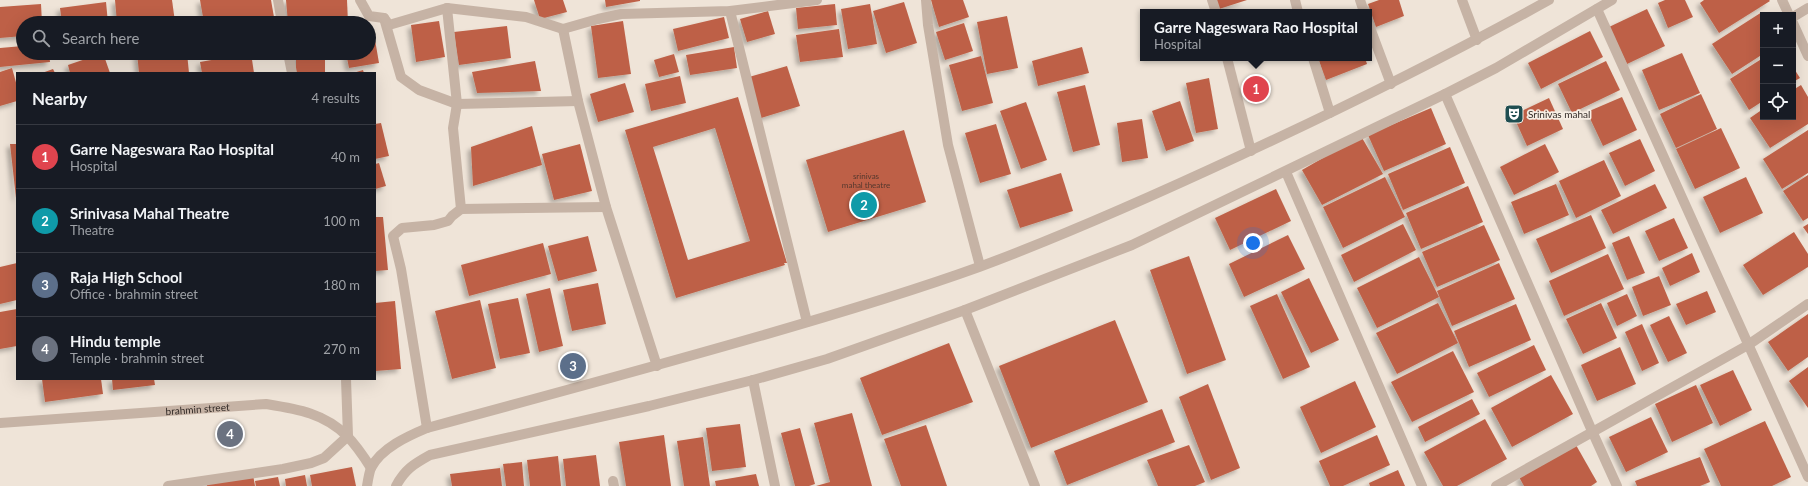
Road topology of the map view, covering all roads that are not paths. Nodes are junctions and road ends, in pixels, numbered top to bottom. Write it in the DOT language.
graph roads {
  1 [pos="278,0"];
  2 [pos="360,0"];
  3 [pos="817,0"];
  4 [pos="926,0"];
  5 [pos="1462,0"];
  6 [pos="1549,0"];
  7 [pos="1612,0"];
  8 [pos="1782,0"];
  9 [pos="447,8"];
  10 [pos="1808,8"];
  11 [pos="1597,9"];
  12 [pos="730,10"];
  13 [pos="1788,12"];
  14 [pos="1796,15"];
  15 [pos="281,16"];
  16 [pos="369,16"];
  17 [pos="376,17"];
  18 [pos="384,18"];
  19 [pos="563,29"];
  20 [pos="1796,30"];
  21 [pos="1372,32"];
  22 [pos="1477,40"];
  23 [pos="1808,56"];
  24 [pos="289,60"];
  25 [pos="1228,61"];
  26 [pos="1314,61"];
  27 [pos="292,72"];
  28 [pos="1391,84"];
  29 [pos="1445,94"];
  30 [pos="578,101"];
  31 [pos="457,104"];
  32 [pos="1330,113"];
  33 [pos="1251,150"];
  34 [pos="1286,172"];
  35 [pos="606,207"];
  36 [pos="462,209"];
  37 [pos="980,266"];
  38 [pos="1808,304"];
  39 [pos="965,310"];
  40 [pos="807,322"];
  41 [pos="1748,345"];
  42 [pos="657,366"];
  43 [pos="346,380"];
  44 [pos="753,380"];
  45 [pos="0,423"];
  46 [pos="427,428"];
  47 [pos="1592,431"];
  48 [pos="348,436"];
  49 [pos="371,468"];
  50 [pos="1808,477"];
  51 [pos="198,483"];
  52 [pos="168,486"];
  53 [pos="367,486"];
  54 [pos="396,486"];
  55 [pos="775,486"];
  56 [pos="1035,486"];
  57 [pos="1422,486"];
  58 [pos="1496,486"];
  59 [pos="1617,486"];
  1 -- 15 [label="street"];
  2 -- 16 [label="street"];
  3 -- 12 [label="street"];
  4 -- 37 [label="street"];
  5 -- 22 [label="street"];
  6 -- 22 [label="street"];
  7 -- 11 [label="street"];
  8 -- 13 [label="street"];
  9 -- 18 [label="street"];
  9 -- 19 [label="street"];
  9 -- 31 [label="street"];
  10 -- 14 [label="street"];
  11 -- 29 [label="street"];
  11 -- 41 [label="street"];
  12 -- 19 [label="street"];
  12 -- 40 [label="street"];
  17 -- 18 [label="street"];
  18 -- 31 [label="street"];
  19 -- 30 [label="street"];
  20 -- 23 [label="street"];
  21 -- 28 [label="street"];
  22 -- 28 [label="street"];
  24 -- 27 [label="street"];
  25 -- 33 [label="street"];
  26 -- 32 [label="street"];
  28 -- 32 [label="street"];
  29 -- 34 [label="street"];
  29 -- 47 [label="street"];
  30 -- 31 [label="street"];
  30 -- 35 [label="street"];
  31 -- 36 [label="street"];
  32 -- 33 [label="street"];
  33 -- 37 [label="street"];
  34 -- 39 [label="street"];
  34 -- 57 [label="street"];
  35 -- 36 [label="street"];
  35 -- 42 [label="street"];
  36 -- 46 [label="street"];
  37 -- 40 [label="street"];
  38 -- 41 [label="street"];
  39 -- 44 [label="street"];
  39 -- 56 [label="street"];
  40 -- 42 [label="street"];
  41 -- 47 [label="street"];
  41 -- 50 [label="street"];
  42 -- 46 [label="street"];
  43 -- 48 [label="street"];
  44 -- 54 [label="street"];
  44 -- 55 [label="street"];
  45 -- 48 [label="street, brahmin street"];
  46 -- 49 [label="street"];
  47 -- 58 [label="street"];
  47 -- 59 [label="street"];
  48 -- 49 [label="street, brahmin street"];
  48 -- 51 [label="street"];
  49 -- 53 [label="street"];
  51 -- 52 [label="street"];
}
